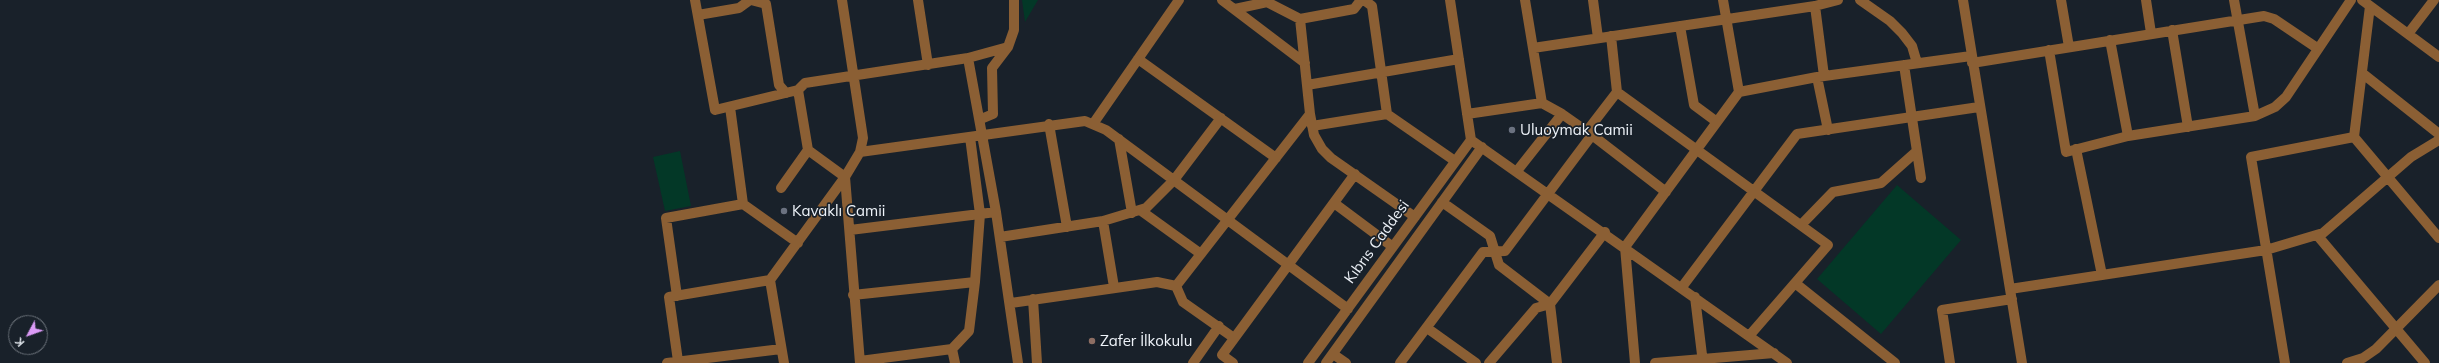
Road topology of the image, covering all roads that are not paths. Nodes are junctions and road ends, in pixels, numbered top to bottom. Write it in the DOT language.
graph roads {
  1 [pos="695,0"];
  2 [pos="750,0"];
  3 [pos="842,0"];
  4 [pos="918,0"];
  5 [pos="1014,0"];
  6 [pos="1179,0"];
  7 [pos="1222,0"];
  8 [pos="1362,0"];
  9 [pos="1450,0"];
  10 [pos="1525,0"];
  11 [pos="1593,0"];
  12 [pos="1723,0"];
  13 [pos="1838,0"];
  14 [pos="1860,0"];
  15 [pos="1963,0"];
  16 [pos="2061,0"];
  17 [pos="2146,0"];
  18 [pos="2234,0"];
  19 [pos="2352,0"];
  20 [pos="2434,0"];
  21 [pos="2366,3"];
  22 [pos="1795,4"];
  23 [pos="1815,6"];
  24 [pos="1235,9"];
  25 [pos="698,15"];
  26 [pos="1300,19"];
  27 [pos="1726,19"];
  28 [pos="2237,20"];
  29 [pos="1680,26"];
  30 [pos="2172,30"];
  31 [pos="2151,33"];
  32 [pos="2408,34"];
  33 [pos="1611,36"];
  34 [pos="1598,38"];
  35 [pos="2110,40"];
  36 [pos="1008,47"];
  37 [pos="2069,47"];
  38 [pos="1533,48"];
  39 [pos="2317,48"];
  40 [pos="2049,50"];
  41 [pos="2439,56"];
  42 [pos="968,58"];
  43 [pos="1138,59"];
  44 [pos="1459,59"];
  45 [pos="1972,60"];
  46 [pos="1305,63"];
  47 [pos="1917,63"];
  48 [pos="928,64"];
  49 [pos="1904,65"];
  50 [pos="1381,72"];
  51 [pos="2362,73"];
  52 [pos="853,76"];
  53 [pos="1820,76"];
  54 [pos="1307,85"];
  55 [pos="798,90"];
  56 [pos="1617,92"];
  57 [pos="1739,92"];
  58 [pos="786,93"];
  59 [pos="1542,103"];
  60 [pos="730,107"];
  61 [pos="1979,107"];
  62 [pos="1310,114"];
  63 [pos="1387,114"];
  64 [pos="1467,114"];
  65 [pos="1562,114"];
  66 [pos="2255,116"];
  67 [pos="1912,117"];
  68 [pos="1221,118"];
  69 [pos="981,119"];
  70 [pos="1717,122"];
  71 [pos="1049,124"];
  72 [pos="1093,124"];
  73 [pos="1312,126"];
  74 [pos="2188,127"];
  75 [pos="1828,130"];
  76 [pos="1590,133"];
  77 [pos="2439,134"];
  78 [pos="984,135"];
  79 [pos="2128,136"];
  80 [pos="970,137"];
  81 [pos="2354,137"];
  82 [pos="1119,139"];
  83 [pos="1471,140"];
  84 [pos="2439,140"];
  85 [pos="1482,147"];
  86 [pos="1697,149"];
  87 [pos="2076,149"];
  88 [pos="808,150"];
  89 [pos="1917,151"];
  90 [pos="860,152"];
  91 [pos="1276,158"];
  92 [pos="1455,161"];
  93 [pos="1517,171"];
  94 [pos="1356,174"];
  95 [pos="846,177"];
  96 [pos="1921,178"];
  97 [pos="2388,178"];
  98 [pos="1174,180"];
  99 [pos="781,188"];
  100 [pos="1754,191"];
  101 [pos="1666,192"];
  102 [pos="1549,194"];
  103 [pos="1442,202"];
  104 [pos="743,204"];
  105 [pos="1334,204"];
  106 [pos="996,212"];
  107 [pos="1136,212"];
  108 [pos="980,214"];
  109 [pos="1415,217"];
  110 [pos="1228,220"];
  111 [pos="1103,221"];
  112 [pos="1801,225"];
  113 [pos="1067,226"];
  114 [pos="850,230"];
  115 [pos="1605,232"];
  116 [pos="2317,235"];
  117 [pos="1000,238"];
  118 [pos="2439,238"];
  119 [pos="798,242"];
  120 [pos="1393,246"];
  121 [pos="1625,247"];
  122 [pos="2266,250"];
  123 [pos="1493,252"];
  124 [pos="1201,254"];
  125 [pos="1289,264"];
  126 [pos="2102,275"];
  127 [pos="770,280"];
  128 [pos="975,282"];
  129 [pos="1795,283"];
  130 [pos="2439,284"];
  131 [pos="1176,286"];
  132 [pos="1114,287"];
  133 [pos="1682,287"];
  134 [pos="2011,294"];
  135 [pos="853,295"];
  136 [pos="678,296"];
  137 [pos="1695,297"];
  138 [pos="1033,299"];
  139 [pos="1011,303"];
  140 [pos="1550,304"];
  141 [pos="1348,308"];
  142 [pos="1219,326"];
  143 [pos="1427,328"];
  144 [pos="2395,328"];
  145 [pos="1749,336"];
  146 [pos="1234,338"];
  147 [pos="781,349"];
  148 [pos="952,349"];
  149 [pos="1774,353"];
  150 [pos="1333,354"];
  151 [pos="707,360"];
  152 [pos="678,361"];
  153 [pos="1703,361"];
  154 [pos="860,362"];
  155 [pos="667,363"];
  156 [pos="784,363"];
  157 [pos="955,363"];
  158 [pos="1018,363"];
  159 [pos="1037,363"];
  160 [pos="1192,363"];
  161 [pos="1233,363"];
  162 [pos="1308,363"];
  163 [pos="1326,363"];
  164 [pos="1346,363"];
  165 [pos="1400,363"];
  166 [pos="1476,363"];
  167 [pos="1489,363"];
  168 [pos="1557,363"];
  169 [pos="1635,363"];
  170 [pos="1655,363"];
  171 [pos="1787,363"];
  172 [pos="1895,363"];
  173 [pos="1950,363"];
  174 [pos="2022,363"];
  175 [pos="2285,363"];
  176 [pos="2347,363"];
  177 [pos="2426,363"];
  1 -- 25 [label="street"];
  2 -- 25 [label="street"];
  2 -- 58 [label="street"];
  3 -- 52 [label="street"];
  4 -- 48 [label="street"];
  5 -- 36 [label="street"];
  6 -- 43 [label="street"];
  7 -- 24 [label="street"];
  8 -- 26 [label="street"];
  8 -- 50 [label="street"];
  9 -- 44 [label="street"];
  10 -- 38 [label="street"];
  11 -- 34 [label="street"];
  12 -- 27 [label="street"];
  13 -- 23 [label="street"];
  14 -- 47 [label="street"];
  15 -- 45 [label="street"];
  16 -- 37 [label="street"];
  17 -- 31 [label="street"];
  18 -- 28 [label="street"];
  19 -- 39 [label="street"];
  20 -- 32 [label="street"];
  21 -- 32 [label="street"];
  21 -- 51 [label="street"];
  22 -- 23 [label="street"];
  22 -- 27 [label="street"];
  23 -- 53 [label="street"];
  24 -- 26 [label="street"];
  24 -- 46 [label="street"];
  25 -- 60 [label="street"];
  26 -- 46 [label="street"];
  27 -- 29 [label="street"];
  27 -- 57 [label="street"];
  28 -- 30 [label="street"];
  28 -- 39 [label="street"];
  28 -- 66 [label="street"];
  29 -- 33 [label="street"];
  29 -- 70 [label="street"];
  30 -- 31 [label="street"];
  30 -- 74 [label="street"];
  31 -- 35 [label="street"];
  32 -- 41 [label="street"];
  33 -- 34 [label="street"];
  33 -- 56 [label="street"];
  34 -- 38 [label="street"];
  35 -- 37 [label="street"];
  35 -- 79 [label="street"];
  36 -- 42 [label="street"];
  36 -- 69 [label="street"];
  37 -- 40 [label="street"];
  38 -- 59 [label="street"];
  39 -- 66 [label="street"];
  40 -- 45 [label="street"];
  40 -- 87 [label="street"];
  42 -- 48 [label="street"];
  42 -- 69 [label="street"];
  43 -- 68 [label="street"];
  43 -- 72 [label="street"];
  44 -- 50 [label="street"];
  44 -- 64 [label="street"];
  45 -- 47 [label="street"];
  45 -- 61 [label="street"];
  46 -- 54 [label="street"];
  47 -- 49 [label="street"];
  48 -- 52 [label="street"];
  49 -- 53 [label="street"];
  49 -- 67 [label="street"];
  50 -- 54 [label="street"];
  50 -- 63 [label="street"];
  51 -- 77 [label="street"];
  51 -- 81 [label="street"];
  52 -- 55 [label="street"];
  52 -- 90 [label="street"];
  53 -- 57 [label="street"];
  53 -- 75 [label="street"];
  54 -- 62 [label="street"];
  55 -- 58 [label="street"];
  55 -- 88 [label="street"];
  56 -- 76 [label="street"];
  56 -- 86 [label="street"];
  57 -- 70 [label="street"];
  58 -- 60 [label="street"];
  59 -- 64 [label="street"];
  59 -- 65 [label="street"];
  60 -- 104 [label="street"];
  61 -- 67 [label="street"];
  61 -- 134 [label="street"];
  62 -- 73 [label="street"];
  62 -- 91 [label="street"];
  63 -- 73 [label="street"];
  63 -- 92 [label="street"];
  64 -- 83 [label="street"];
  65 -- 76 [label="street"];
  65 -- 93 [label="street"];
  66 -- 74 [label="street"];
  67 -- 75 [label="street"];
  67 -- 89 [label="street"];
  68 -- 91 [label="street"];
  68 -- 98 [label="street"];
  69 -- 78 [label="street"];
  70 -- 86 [label="street"];
  71 -- 72 [label="street"];
  71 -- 78 [label="street"];
  71 -- 113 [label="street"];
  72 -- 82 [label="street"];
  73 -- 94 [label="street"];
  74 -- 79 [label="street"];
  75 -- 100 [label="street"];
  76 -- 101 [label="street"];
  76 -- 102 [label="street"];
  78 -- 80 [label="street"];
  78 -- 106 [label="street"];
  79 -- 87 [label="street"];
  80 -- 90 [label="street"];
  80 -- 108 [label="street"];
  81 -- 97 [label="street"];
  81 -- 122 [label="street"];
  82 -- 98 [label="street"];
  82 -- 107 [label="street"];
  83 -- 85 [label="street"];
  83 -- 92 [label="street, Kıbrıs Caddesi"];
  84 -- 97 [label="street"];
  85 -- 93 [label="street"];
  85 -- 103 [label="street"];
  86 -- 100 [label="street"];
  86 -- 101 [label="street"];
  87 -- 126 [label="street"];
  88 -- 95 [label="street"];
  88 -- 99 [label="street"];
  89 -- 96 [label="street"];
  89 -- 112 [label="street"];
  90 -- 95 [label="street"];
  91 -- 110 [label="street"];
  92 -- 109 [label="street, Kıbrıs Caddesi"];
  93 -- 102 [label="street"];
  94 -- 105 [label="street"];
  94 -- 109 [label="street"];
  95 -- 114 [label="street"];
  95 -- 119 [label="street"];
  97 -- 116 [label="street"];
  97 -- 118 [label="street"];
  98 -- 107 [label="street"];
  98 -- 110 [label="street"];
  100 -- 112 [label="street"];
  100 -- 133 [label="street"];
  101 -- 121 [label="street"];
  102 -- 115 [label="street"];
  102 -- 123 [label="street"];
  103 -- 123 [label="street"];
  103 -- 150 [label="street"];
  104 -- 119 [label="street"];
  104 -- 136 [label="street"];
  105 -- 120 [label="street"];
  105 -- 125 [label="street"];
  106 -- 108 [label="street"];
  106 -- 117 [label="street"];
  107 -- 111 [label="street"];
  107 -- 124 [label="street"];
  108 -- 114 [label="street"];
  108 -- 128 [label="street"];
  109 -- 120 [label="street, Kıbrıs Caddesi"];
  110 -- 124 [label="street"];
  110 -- 125 [label="street"];
  111 -- 113 [label="street"];
  111 -- 132 [label="street"];
  112 -- 129 [label="street"];
  113 -- 117 [label="street"];
  114 -- 135 [label="street"];
  115 -- 121 [label="street"];
  115 -- 140 [label="street"];
  116 -- 122 [label="street"];
  116 -- 144 [label="street"];
  117 -- 139 [label="street"];
  119 -- 127 [label="street"];
  120 -- 141 [label="street, Kıbrıs Caddesi"];
  121 -- 133 [label="street"];
  121 -- 169 [label="street"];
  122 -- 126 [label="street"];
  122 -- 175 [label="street"];
  123 -- 140 [label="street"];
  123 -- 143 [label="street"];
  124 -- 131 [label="street"];
  125 -- 141 [label="street"];
  125 -- 146 [label="street"];
  126 -- 134 [label="street"];
  127 -- 136 [label="street"];
  127 -- 147 [label="street"];
  128 -- 135 [label="street"];
  128 -- 148 [label="street"];
  129 -- 145 [label="street"];
  129 -- 172 [label="street"];
  130 -- 144 [label="street"];
  131 -- 132 [label="street"];
  131 -- 142 [label="street"];
  132 -- 138 [label="street"];
  133 -- 137 [label="street"];
  134 -- 173 [label="street"];
  134 -- 174 [label="street"];
  135 -- 154 [label="street"];
  136 -- 152 [label="street"];
  137 -- 145 [label="street"];
  137 -- 153 [label="street"];
  138 -- 139 [label="street"];
  138 -- 159 [label="street"];
  139 -- 158 [label="street"];
  140 -- 167 [label="street"];
  140 -- 168 [label="street"];
  141 -- 162 [label="street, Kıbrıs Caddesi"];
  142 -- 146 [label="street"];
  142 -- 160 [label="street"];
  143 -- 165 [label="street"];
  143 -- 166 [label="street"];
  144 -- 176 [label="street"];
  144 -- 177 [label="street"];
  145 -- 149 [label="street"];
  146 -- 161 [label="street"];
  147 -- 151 [label="street"];
  147 -- 156 [label="street"];
  148 -- 154 [label="street"];
  148 -- 157 [label="street"];
  149 -- 153 [label="street"];
  149 -- 171 [label="street"];
  150 -- 163 [label="street"];
  150 -- 164 [label="street"];
  151 -- 152 [label="street"];
  152 -- 155 [label="street"];
  153 -- 170 [label="street"];
}
